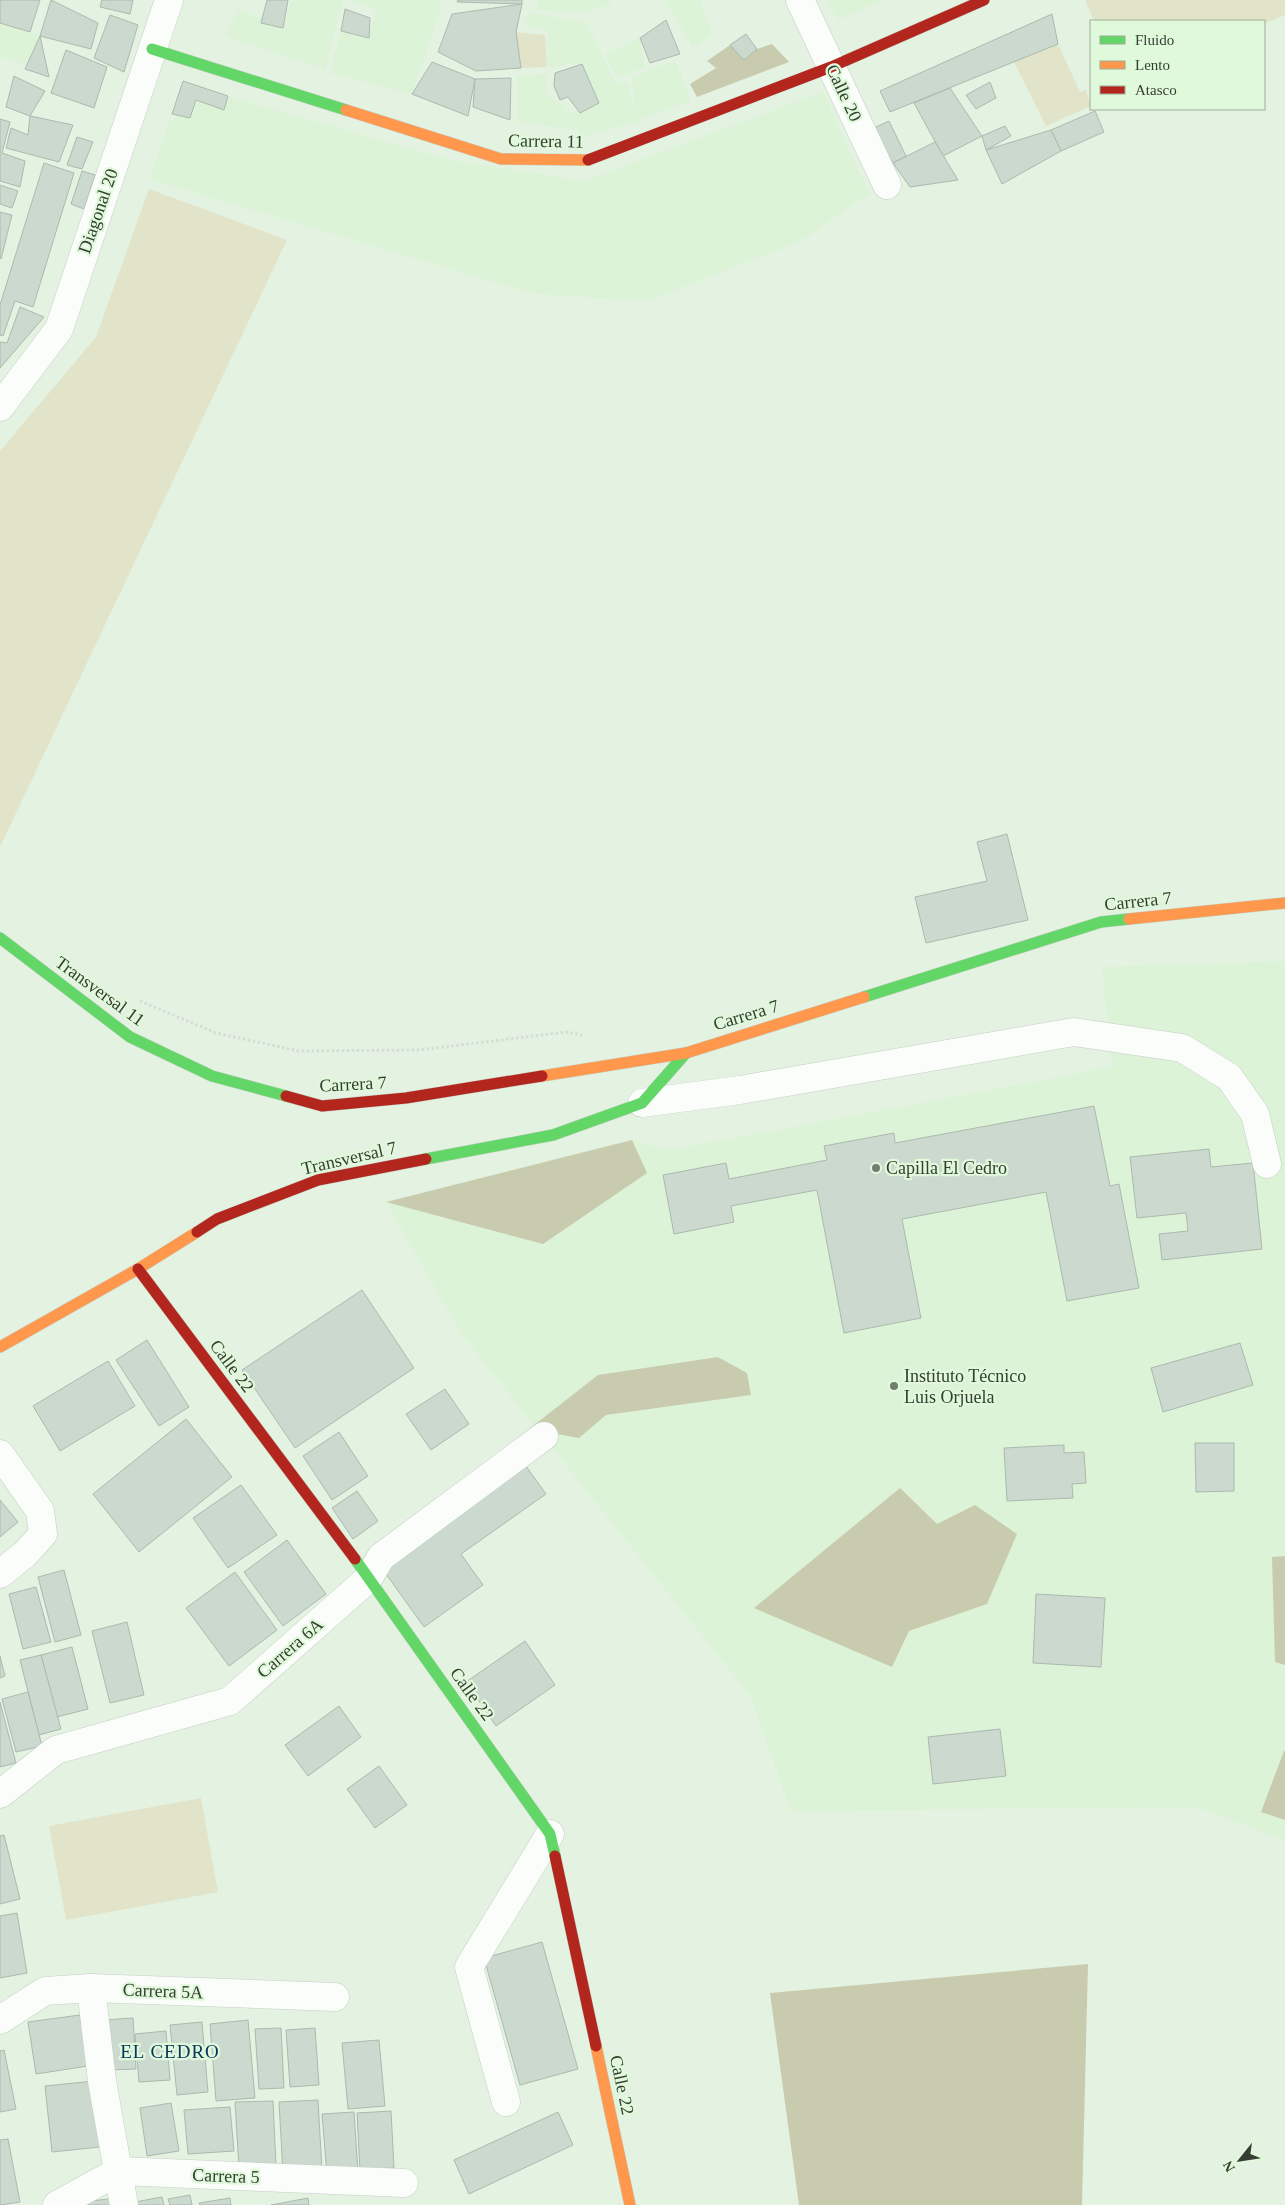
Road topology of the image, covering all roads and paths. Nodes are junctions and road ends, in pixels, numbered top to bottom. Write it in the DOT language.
graph roads {
  1 [pos="168,0"];
  2 [pos="800,0"];
  3 [pos="984,0"];
  4 [pos="152,49"];
  5 [pos="831,67"];
  6 [pos="887,185"];
  7 [pos="0,407"];
  8 [pos="1285,903"];
  9 [pos="0,938"];
  10 [pos="132,995"];
  11 [pos="585,1036"];
  12 [pos="686,1053"];
  13 [pos="212,1076"];
  14 [pos="642,1103"];
  15 [pos="1267,1164"];
  16 [pos="138,1269"];
  17 [pos="0,1347"];
  18 [pos="544,1436"];
  19 [pos="0,1454"];
  20 [pos="0,1574"];
  21 [pos="368,1579"];
  22 [pos="0,1794"];
  23 [pos="550,1834"];
  24 [pos="91,1988"];
  25 [pos="335,1997"];
  26 [pos="0,2020"];
  27 [pos="506,2102"];
  28 [pos="119,2171"];
  29 [pos="404,2183"];
  30 [pos="57,2205"];
  31 [pos="124,2205"];
  32 [pos="630,2205"];
  1 -- 4 [label="street, Diagonal 20"];
  2 -- 5 [label="street, Calle 20"];
  3 -- 5 [label="street, Carrera 11"];
  4 -- 5 [label="street, Carrera 11"];
  4 -- 7 [label="street, Diagonal 20"];
  5 -- 6 [label="street, Calle 20"];
  8 -- 12 [label="street, Carrera 7"];
  9 -- 13 [label="street, Transversal 11"];
  10 -- 11 [label="path"];
  12 -- 13 [label="street, Carrera 7"];
  12 -- 14 [label="street, Transversal 7"];
  14 -- 15 [label="street"];
  14 -- 16 [label="street, Transversal 7"];
  16 -- 17 [label="street, Transversal 7"];
  16 -- 21 [label="street, Calle 22"];
  18 -- 21 [label="street, Carrera 6A"];
  19 -- 20 [label="street"];
  21 -- 22 [label="street, Carrera 6A"];
  21 -- 23 [label="street, Calle 22"];
  23 -- 27 [label="street"];
  23 -- 32 [label="street, Calle 22"];
  24 -- 25 [label="street, Carrera 5A"];
  24 -- 26 [label="street, Carrera 5A"];
  24 -- 28 [label="street"];
  28 -- 29 [label="street, Carrera 5"];
  28 -- 30 [label="street"];
  28 -- 31 [label="street"];
}
